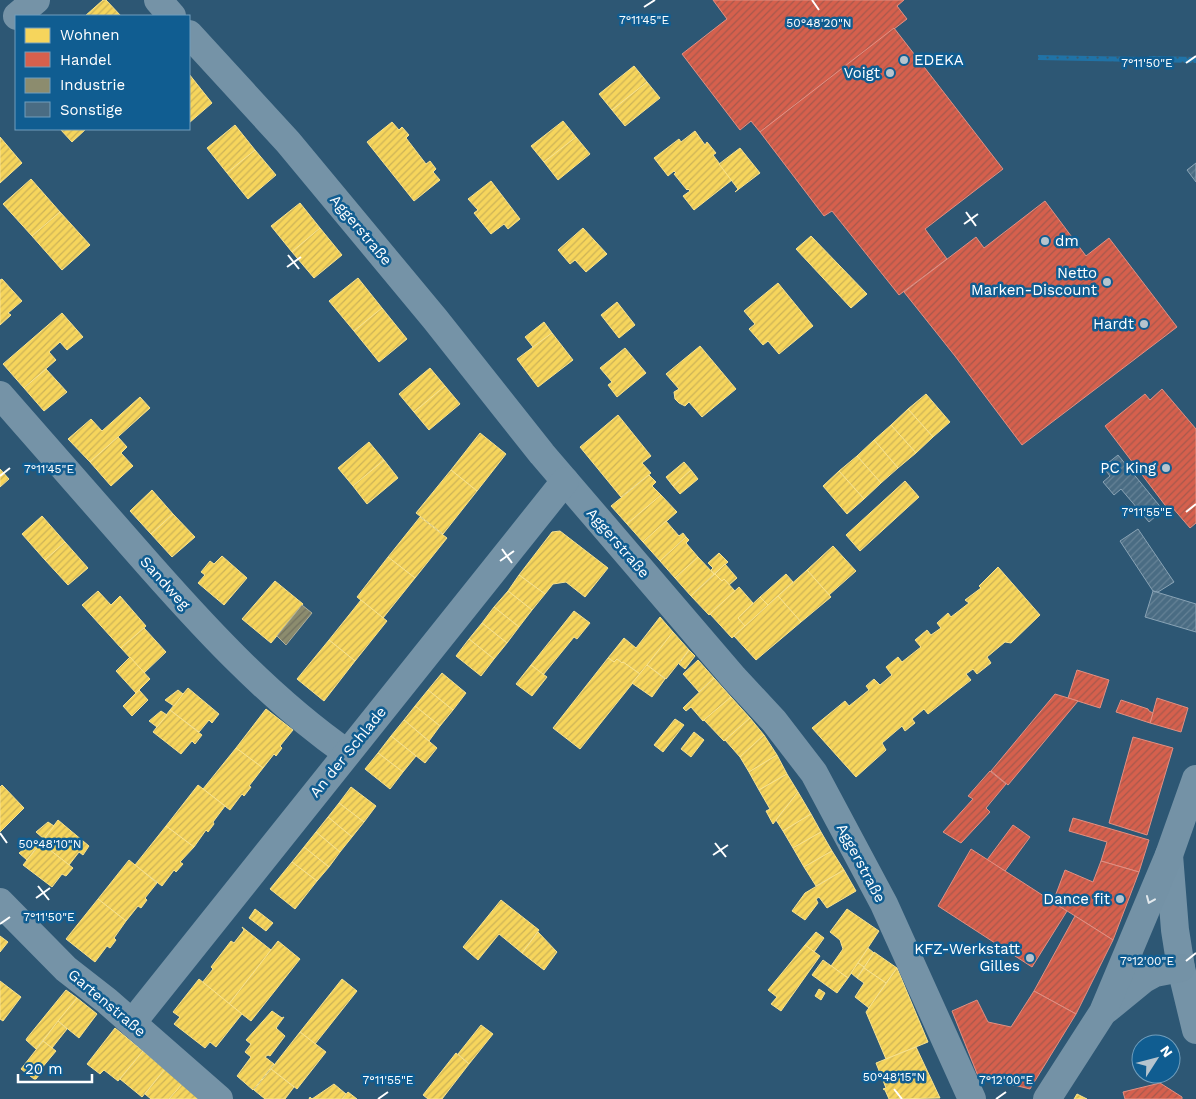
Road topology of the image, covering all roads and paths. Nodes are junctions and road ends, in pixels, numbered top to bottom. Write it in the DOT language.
graph roads {
  1 [pos="36,0"];
  2 [pos="158,0"];
  3 [pos="19,15"];
  4 [pos="171,15"];
  5 [pos="15,19"];
  6 [pos="0,31"];
  7 [pos="190,35"];
  8 [pos="0,396"];
  9 [pos="565,481"];
  10 [pos="347,753"];
  11 [pos="1196,779"];
  12 [pos="1170,855"];
  13 [pos="0,902"];
  14 [pos="1181,968"];
  15 [pos="1103,1012"];
  16 [pos="132,1023"];
  17 [pos="1196,1030"];
  18 [pos="219,1099"];
  19 [pos="972,1099"];
  20 [pos="1047,1099"];
  1 -- 3 [label="street"];
  2 -- 4 [label="street"];
  5 -- 6 [label="street"];
  7 -- 9 [label="street, Aggerstraße"];
  8 -- 10 [label="street, Sandweg"];
  9 -- 10 [label="street, An der Schlade"];
  9 -- 19 [label="street, Aggerstraße"];
  10 -- 16 [label="street, An der Schlade"];
  11 -- 12 [label="main road"];
  12 -- 14 [label="street"];
  12 -- 15 [label="main road, one-way"];
  13 -- 16 [label="street, Gartenstraße"];
  14 -- 15 [label="main road"];
  14 -- 17 [label="street"];
  15 -- 20 [label="main road"];
  16 -- 18 [label="street, Gartenstraße"];
}
